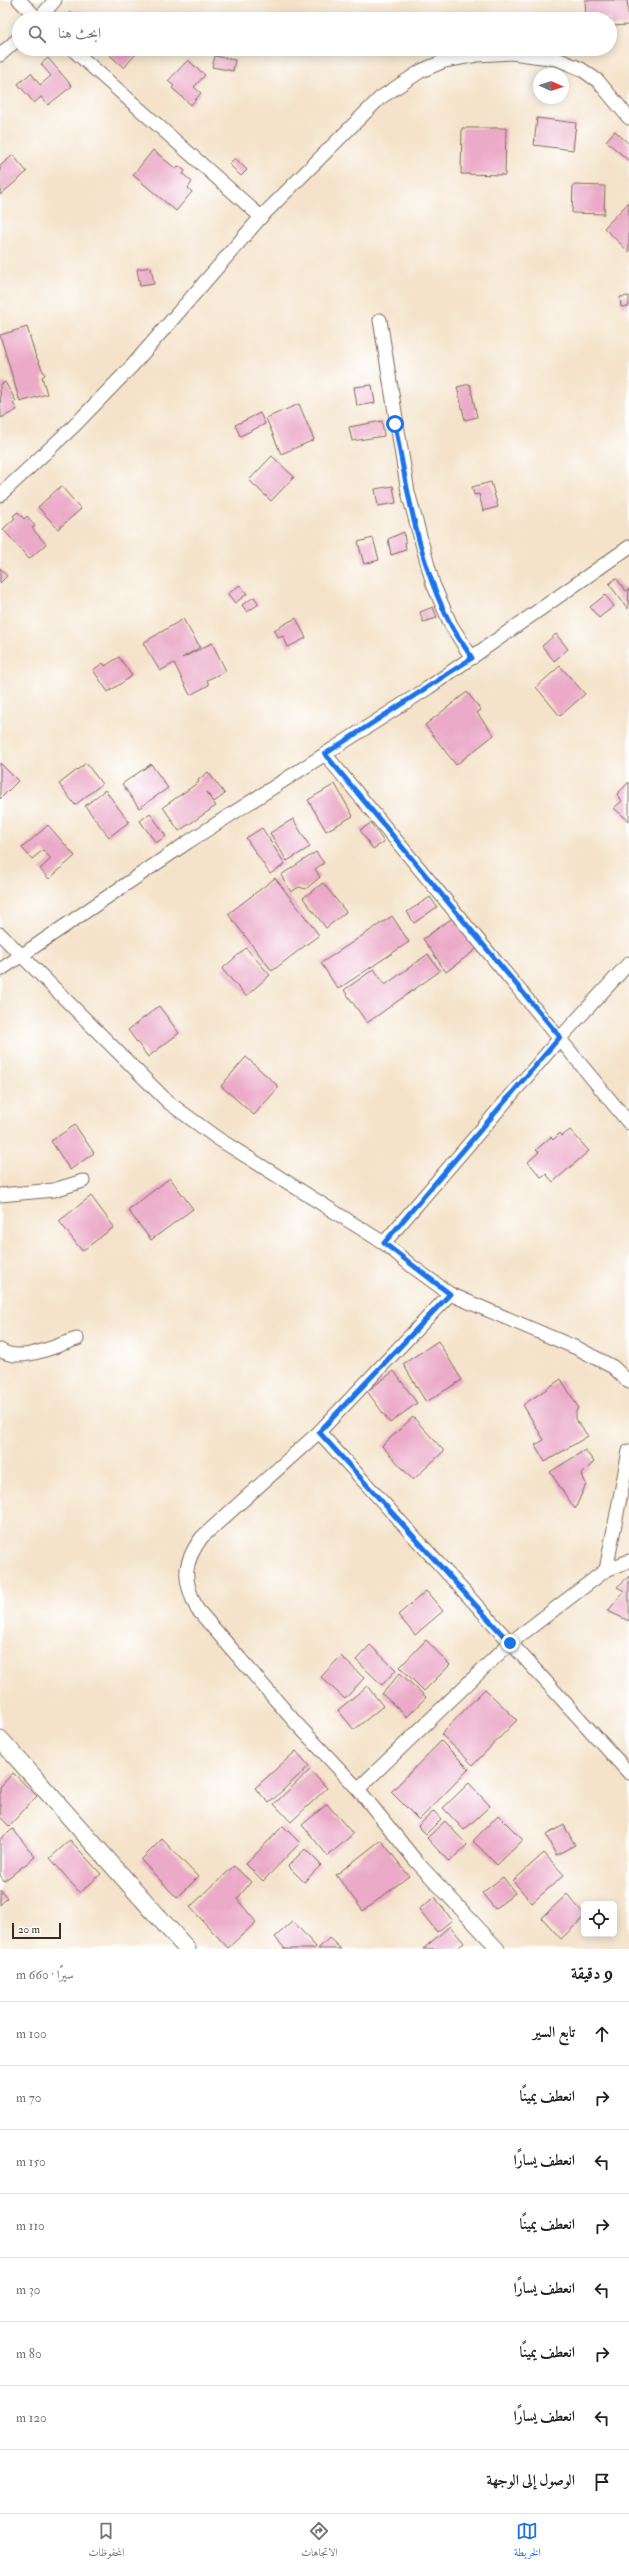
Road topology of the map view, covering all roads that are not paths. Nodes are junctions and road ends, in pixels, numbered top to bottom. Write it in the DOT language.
graph roads {
  1 [pos="19,0"];
  2 [pos="55,0"];
  3 [pos="32,12"];
  4 [pos="45,12"];
  5 [pos="12,44"];
  6 [pos="0,55"];
  7 [pos="80,56"];
  8 [pos="472,56"];
  9 [pos="539,56"];
  10 [pos="629,118"];
  11 [pos="261,217"];
  12 [pos="380,320"];
  13 [pos="0,495"];
  14 [pos="629,547"];
  15 [pos="472,658"];
  16 [pos="325,754"];
  17 [pos="0,934"];
  18 [pos="24,956"];
  19 [pos="629,963"];
  20 [pos="0,970"];
  21 [pos="560,1037"];
  22 [pos="629,1123"];
  23 [pos="83,1181"];
  24 [pos="0,1195"];
  25 [pos="384,1243"];
  26 [pos="450,1294"];
  27 [pos="77,1339"];
  28 [pos="0,1350"];
  29 [pos="629,1382"];
  30 [pos="319,1432"];
  31 [pos="629,1451"];
  32 [pos="629,1560"];
  33 [pos="606,1570"];
  34 [pos="510,1643"];
  35 [pos="0,1739"];
  36 [pos="629,1773"];
  37 [pos="358,1789"];
  38 [pos="187,1949"];
  39 [pos="498,1949"];
  1 -- 3 [label="street"];
  2 -- 4 [label="street"];
  5 -- 6 [label="street"];
  7 -- 11 [label="street"];
  8 -- 11 [label="street"];
  9 -- 10 [label="street"];
  11 -- 13 [label="street"];
  12 -- 15 [label="street"];
  14 -- 15 [label="street"];
  15 -- 16 [label="street"];
  16 -- 18 [label="street"];
  16 -- 21 [label="street"];
  17 -- 18 [label="street"];
  18 -- 20 [label="street"];
  18 -- 25 [label="street"];
  19 -- 21 [label="street"];
  21 -- 22 [label="street"];
  21 -- 25 [label="street"];
  23 -- 24 [label="street"];
  25 -- 26 [label="street"];
  26 -- 29 [label="street"];
  26 -- 30 [label="street"];
  27 -- 28 [label="street"];
  30 -- 34 [label="street"];
  30 -- 37 [label="street"];
  31 -- 33 [label="street"];
  32 -- 33 [label="street"];
  33 -- 34 [label="street"];
  34 -- 36 [label="street"];
  34 -- 37 [label="street"];
  35 -- 38 [label="street"];
  37 -- 39 [label="street"];
}
